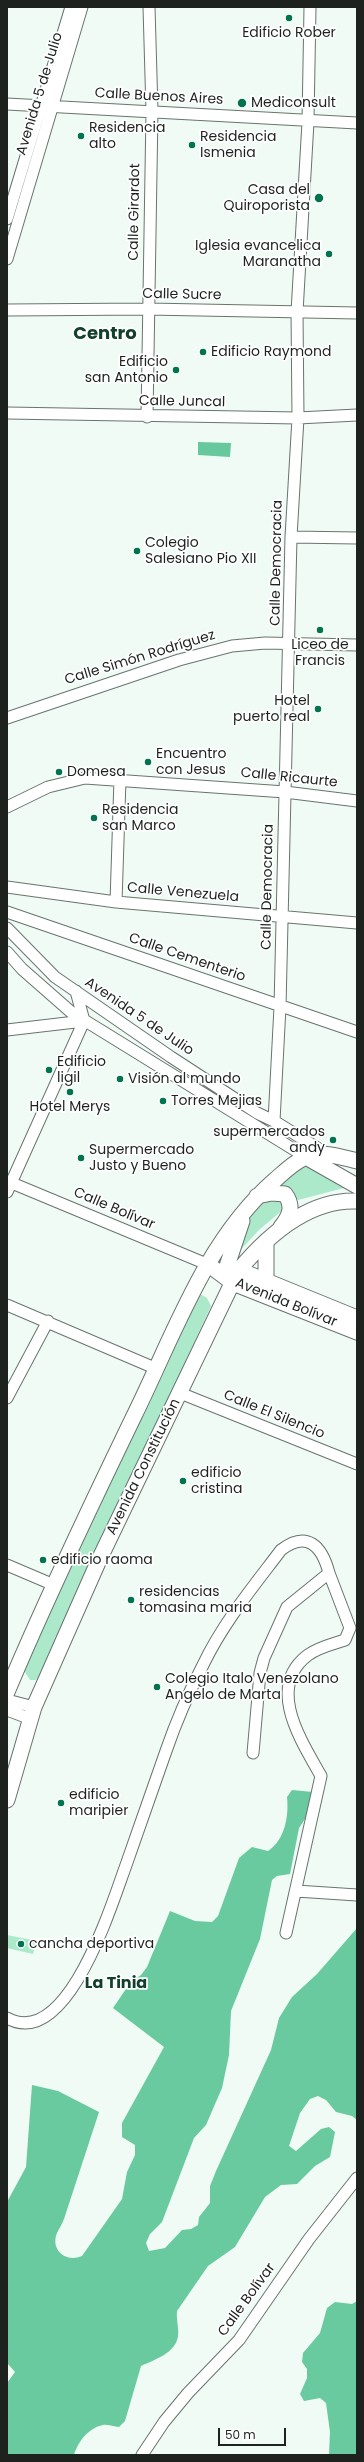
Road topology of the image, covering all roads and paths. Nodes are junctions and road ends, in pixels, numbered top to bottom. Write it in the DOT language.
graph roads {
  1 [pos="71,7"];
  2 [pos="82,7"];
  3 [pos="149,7"];
  4 [pos="310,7"];
  5 [pos="7,104"];
  6 [pos="45,106"];
  7 [pos="152,111"];
  8 [pos="308,122"];
  9 [pos="357,123"];
  10 [pos="7,219"];
  11 [pos="7,259"];
  12 [pos="148,309"];
  13 [pos="7,310"];
  14 [pos="297,312"];
  15 [pos="357,313"];
  16 [pos="7,413"];
  17 [pos="357,415"];
  18 [pos="147,417"];
  19 [pos="298,418"];
  20 [pos="291,537"];
  21 [pos="357,538"];
  22 [pos="290,643"];
  23 [pos="357,645"];
  24 [pos="7,718"];
  25 [pos="120,779"];
  26 [pos="285,792"];
  27 [pos="357,801"];
  28 [pos="7,807"];
  29 [pos="7,887"];
  30 [pos="116,902"];
  31 [pos="7,912"];
  32 [pos="282,916"];
  33 [pos="357,924"];
  34 [pos="7,928"];
  35 [pos="7,952"];
  36 [pos="76,991"];
  37 [pos="280,1007"];
  38 [pos="84,1021"];
  39 [pos="7,1030"];
  40 [pos="357,1032"];
  41 [pos="274,1121"];
  42 [pos="327,1154"];
  43 [pos="306,1157"];
  44 [pos="357,1161"];
  45 [pos="8,1185"];
  46 [pos="357,1186"];
  47 [pos="256,1196"];
  48 [pos="357,1201"];
  49 [pos="246,1209"];
  50 [pos="268,1240"];
  51 [pos="209,1265"];
  52 [pos="232,1274"];
  53 [pos="266,1281"];
  54 [pos="7,1305"];
  55 [pos="357,1318"];
  56 [pos="48,1321"];
  57 [pos="357,1332"];
  58 [pos="157,1369"];
  59 [pos="180,1392"];
  60 [pos="7,1398"];
  61 [pos="357,1464"];
  62 [pos="7,1565"];
  63 [pos="329,1573"];
  64 [pos="54,1585"];
  65 [pos="8,1686"];
  66 [pos="7,1700"];
  67 [pos="7,1710"];
  68 [pos="32,1713"];
  69 [pos="253,1753"];
  70 [pos="7,1800"];
  71 [pos="296,1891"];
  72 [pos="357,1895"];
  73 [pos="286,1933"];
  74 [pos="7,2018"];
  75 [pos="357,2178"];
  76 [pos="142,2455"];
  1 -- 6 [label="street, Avenida 5 de Julio"];
  2 -- 6 [label="street, Avenida 5 de Julio"];
  3 -- 7 [label="street, Calle Girardot"];
  4 -- 8 [label="street, Calle Democracia"];
  5 -- 6 [label="street, Calle Buenos Aires"];
  6 -- 7 [label="street, Calle Buenos Aires"];
  6 -- 10 [label="street, Avenida 5 de Julio"];
  6 -- 11 [label="street, Avenida 5 de Julio"];
  7 -- 8 [label="street, Calle Buenos Aires"];
  7 -- 12 [label="street, Calle Girardot"];
  8 -- 9 [label="street, Calle Buenos Aires"];
  8 -- 14 [label="street, Calle Democracia"];
  12 -- 13 [label="street, Calle Sucre"];
  12 -- 14 [label="street, Calle Sucre"];
  12 -- 18 [label="street, Calle Girardot"];
  14 -- 15 [label="street, Calle Sucre"];
  14 -- 19 [label="street, Calle Democracia"];
  16 -- 18 [label="street, Calle Juncal"];
  17 -- 19 [label="street, Calle Juncal"];
  18 -- 19 [label="street, Calle Juncal"];
  19 -- 20 [label="street, Calle Democracia"];
  20 -- 21 [label="street"];
  20 -- 22 [label="street, Calle Democracia"];
  22 -- 23 [label="street, Calle Simón Rodríguez"];
  22 -- 24 [label="street, Calle Simón Rodríguez"];
  22 -- 26 [label="street, Calle Democracia"];
  25 -- 26 [label="street, Calle Ricaurte"];
  25 -- 28 [label="street, Calle Ricaurte"];
  25 -- 30 [label="street"];
  26 -- 27 [label="street, Calle Ricaurte"];
  26 -- 32 [label="street, Calle Democracia"];
  29 -- 30 [label="street, Calle Venezuela"];
  30 -- 32 [label="street, Calle Venezuela"];
  31 -- 37 [label="street, Calle Cementerio"];
  32 -- 33 [label="street, Calle Venezuela"];
  32 -- 37 [label="street, Calle Democracia"];
  34 -- 36 [label="street, Avenida 5 de Julio"];
  35 -- 38 [label="street, Avenida 5 de Julio"];
  36 -- 38 [label="street"];
  36 -- 41 [label="street, Avenida 5 de Julio"];
  37 -- 40 [label="street, Calle Cementerio"];
  37 -- 41 [label="street, Calle Democracia"];
  38 -- 39 [label="street"];
  38 -- 43 [label="street, Avenida 5 de Julio"];
  38 -- 45 [label="street"];
  41 -- 42 [label="street, Avenida 5 de Julio"];
  42 -- 43 [label="main road"];
  42 -- 44 [label="main road"];
  43 -- 46 [label="main road"];
  43 -- 47 [label="main road"];
  45 -- 51 [label="street, Calle Bolívar"];
  47 -- 49 [label="main road"];
  47 -- 50 [label="main road"];
  48 -- 50 [label="main road, Avenida Constitución"];
  49 -- 51 [label="main road"];
  49 -- 52 [label="main road"];
  50 -- 52 [label="main road, Avenida Constitución"];
  50 -- 53 [label="main road"];
  51 -- 52 [label="main road, Avenida Bolívar"];
  51 -- 58 [label="main road"];
  52 -- 53 [label="main road, Avenida Bolívar"];
  52 -- 57 [label="main road, Avenida Bolívar"];
  52 -- 59 [label="main road, Avenida Constitución"];
  53 -- 55 [label="main road, Avenida Bolívar"];
  54 -- 56 [label="street"];
  56 -- 58 [label="street"];
  56 -- 60 [label="street"];
  58 -- 64 [label="main road"];
  59 -- 61 [label="street, Calle El Silencio"];
  59 -- 68 [label="main road, Avenida Constitución"];
  62 -- 64 [label="street"];
  63 -- 69 [label="street"];
  63 -- 71 [label="street"];
  63 -- 74 [label="street"];
  64 -- 65 [label="main road"];
  66 -- 68 [label="street"];
  67 -- 68 [label="street"];
  68 -- 70 [label="main road, Avenida Constitución"];
  71 -- 72 [label="street"];
  71 -- 73 [label="street"];
  75 -- 76 [label="street, Calle Bolívar"];
}
